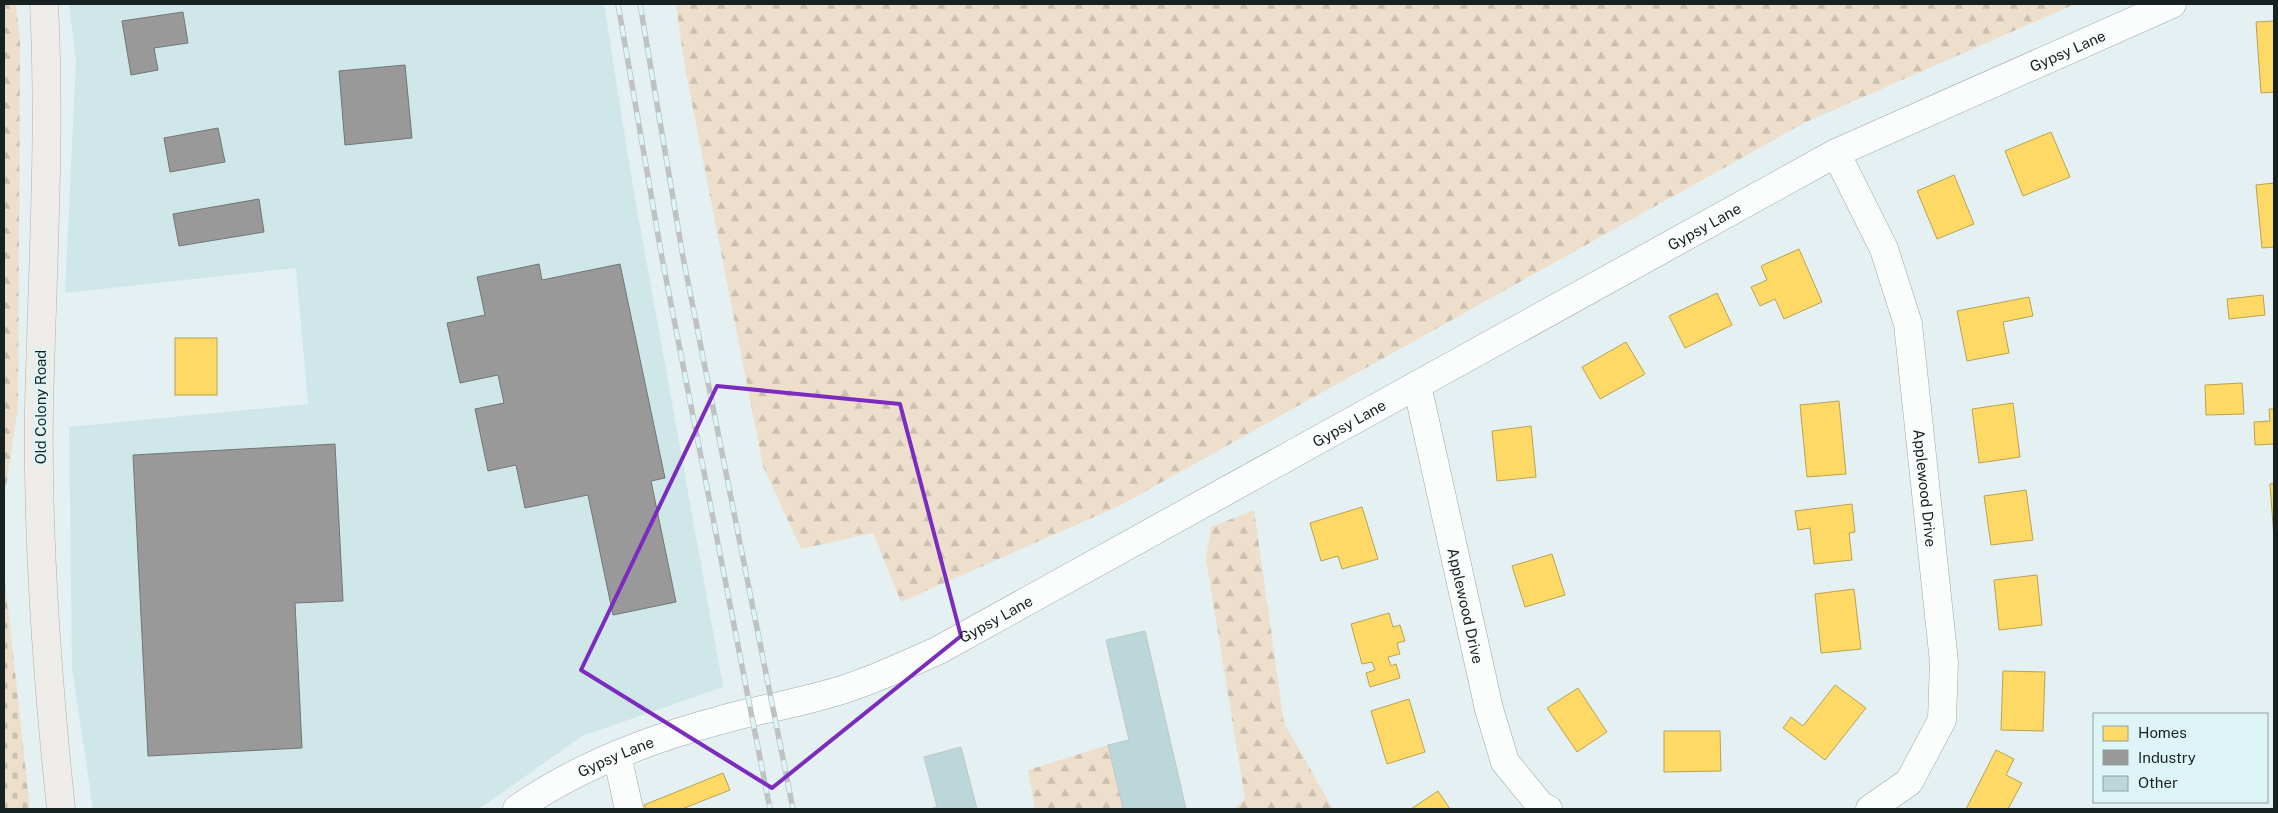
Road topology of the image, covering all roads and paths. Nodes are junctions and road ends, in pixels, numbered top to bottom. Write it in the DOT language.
graph roads {
  1 [pos="44,4"];
  2 [pos="2172,4"];
  3 [pos="1836,153"];
  4 [pos="1418,385"];
  5 [pos="617,755"];
  6 [pos="61,809"];
  7 [pos="517,809"];
  8 [pos="628,809"];
  9 [pos="1548,809"];
  10 [pos="1870,809"];
  1 -- 6 [label="main road, Old Colony Road"];
  2 -- 3 [label="street, Gypsy Lane"];
  3 -- 4 [label="street, Gypsy Lane"];
  3 -- 10 [label="street, Applewood Drive"];
  4 -- 5 [label="street, Gypsy Lane"];
  4 -- 9 [label="street, Applewood Drive"];
  5 -- 7 [label="street, Gypsy Lane"];
  5 -- 8 [label="street"];
}
